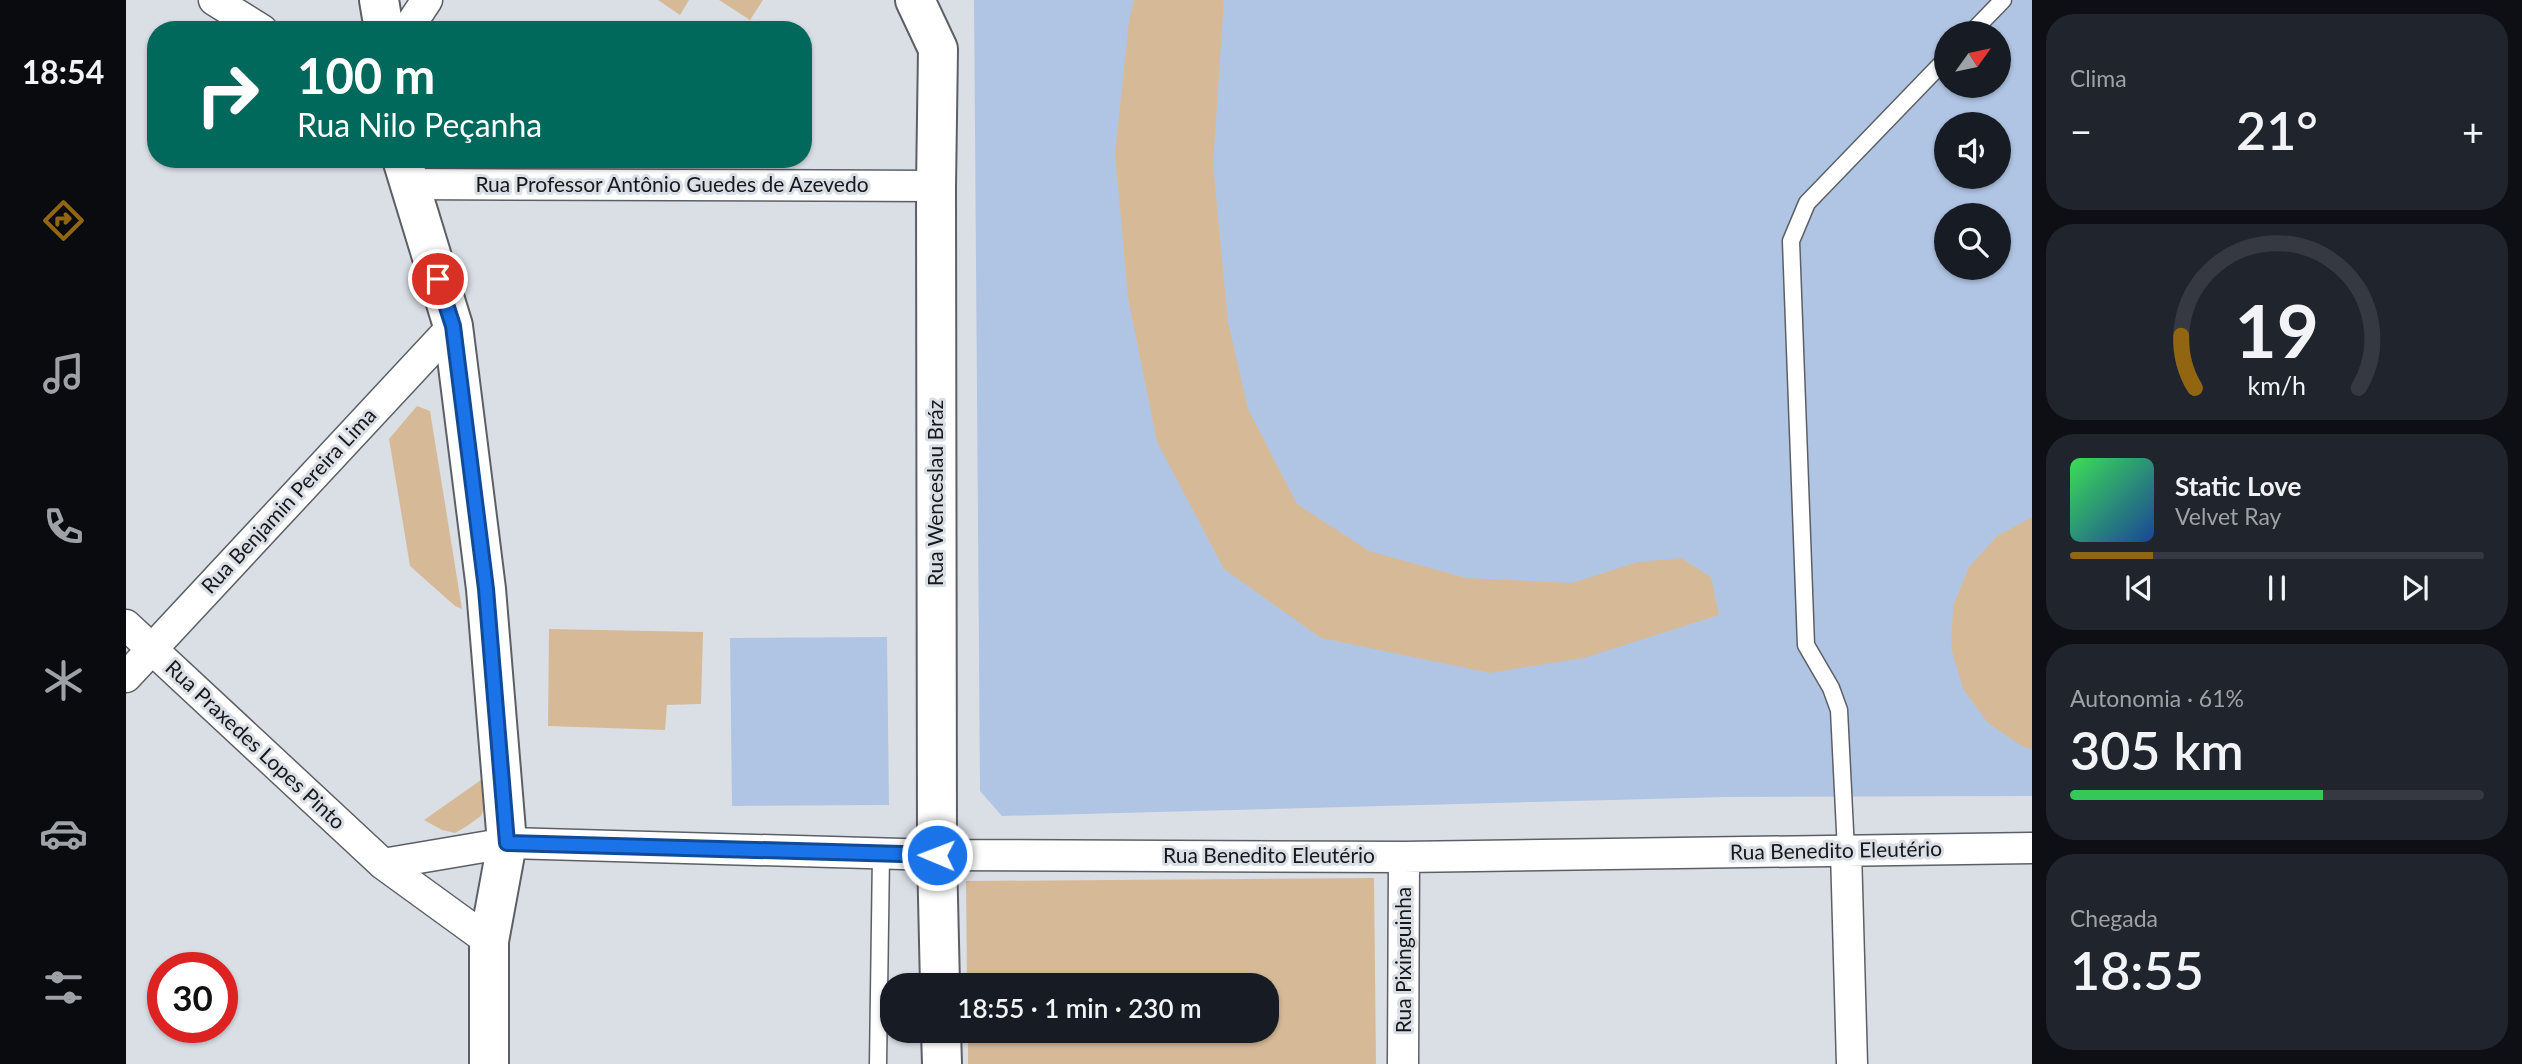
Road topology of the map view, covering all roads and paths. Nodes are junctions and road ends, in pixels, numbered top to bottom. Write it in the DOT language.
graph roads {
  1 [pos="214,0"];
  2 [pos="379,0"];
  3 [pos="428,0"];
  4 [pos="905,0"];
  5 [pos="915,0"];
  6 [pos="938,0"];
  7 [pos="2003,0"];
  8 [pos="248,21"];
  9 [pos="382,21"];
  10 [pos="413,21"];
  11 [pos="1983,21"];
  12 [pos="938,49"];
  13 [pos="1934,71"];
  14 [pos="405,172"];
  15 [pos="936,186"];
  16 [pos="453,326"];
  17 [pos="126,625"];
  18 [pos="151,648"];
  19 [pos="126,677"];
  20 [pos="507,843"];
  21 [pos="2032,848"];
  22 [pos="1846,851"];
  23 [pos="881,854"];
  24 [pos="937,855"];
  25 [pos="1404,857"];
  26 [pos="383,864"];
  27 [pos="489,941"];
  28 [pos="940,973"];
  29 [pos="941,1043"];
  30 [pos="489,1064"];
  31 [pos="878,1064"];
  32 [pos="942,1064"];
  33 [pos="1403,1064"];
  34 [pos="1852,1064"];
  1 -- 8 [label="street"];
  2 -- 9 [label="main road"];
  3 -- 10 [label="street"];
  4 -- 12 [label="main road"];
  5 -- 12 [label="main road"];
  6 -- 12 [label="street, Rua Wenceslau Bráz"];
  7 -- 11 [label="lane"];
  12 -- 15 [label="main road, Rua Wenceslau Bráz"];
  13 -- 22 [label="lane"];
  14 -- 15 [label="street, Rua Professor Antônio Guedes de Azevedo"];
  14 -- 16 [label="main road"];
  15 -- 24 [label="main road, Rua Wenceslau Bráz"];
  16 -- 18 [label="street, Rua Benjamin Pereira Lima"];
  16 -- 20 [label="main road"];
  17 -- 18 [label="street, Rua Praxedes Lopes Pinto"];
  18 -- 19 [label="street, Rua Benjamin Pereira Lima"];
  18 -- 26 [label="street, Rua Praxedes Lopes Pinto"];
  20 -- 23 [label="street, Rua Benedito Eleutério"];
  20 -- 26 [label="street"];
  20 -- 27 [label="main road"];
  21 -- 22 [label="street, Rua Benedito Eleutério"];
  22 -- 25 [label="street, Rua Benedito Eleutério"];
  22 -- 34 [label="street"];
  23 -- 24 [label="street, Rua Benedito Eleutério"];
  23 -- 31 [label="lane"];
  24 -- 25 [label="street, Rua Benedito Eleutério"];
  24 -- 28 [label="main road, Rua Wenceslau Bráz"];
  25 -- 33 [label="street, Rua Pixinguinha"];
  26 -- 27 [label="street, Rua Praxedes Lopes Pinto"];
  27 -- 30 [label="main road"];
  29 -- 32 [label="main road"];
}
